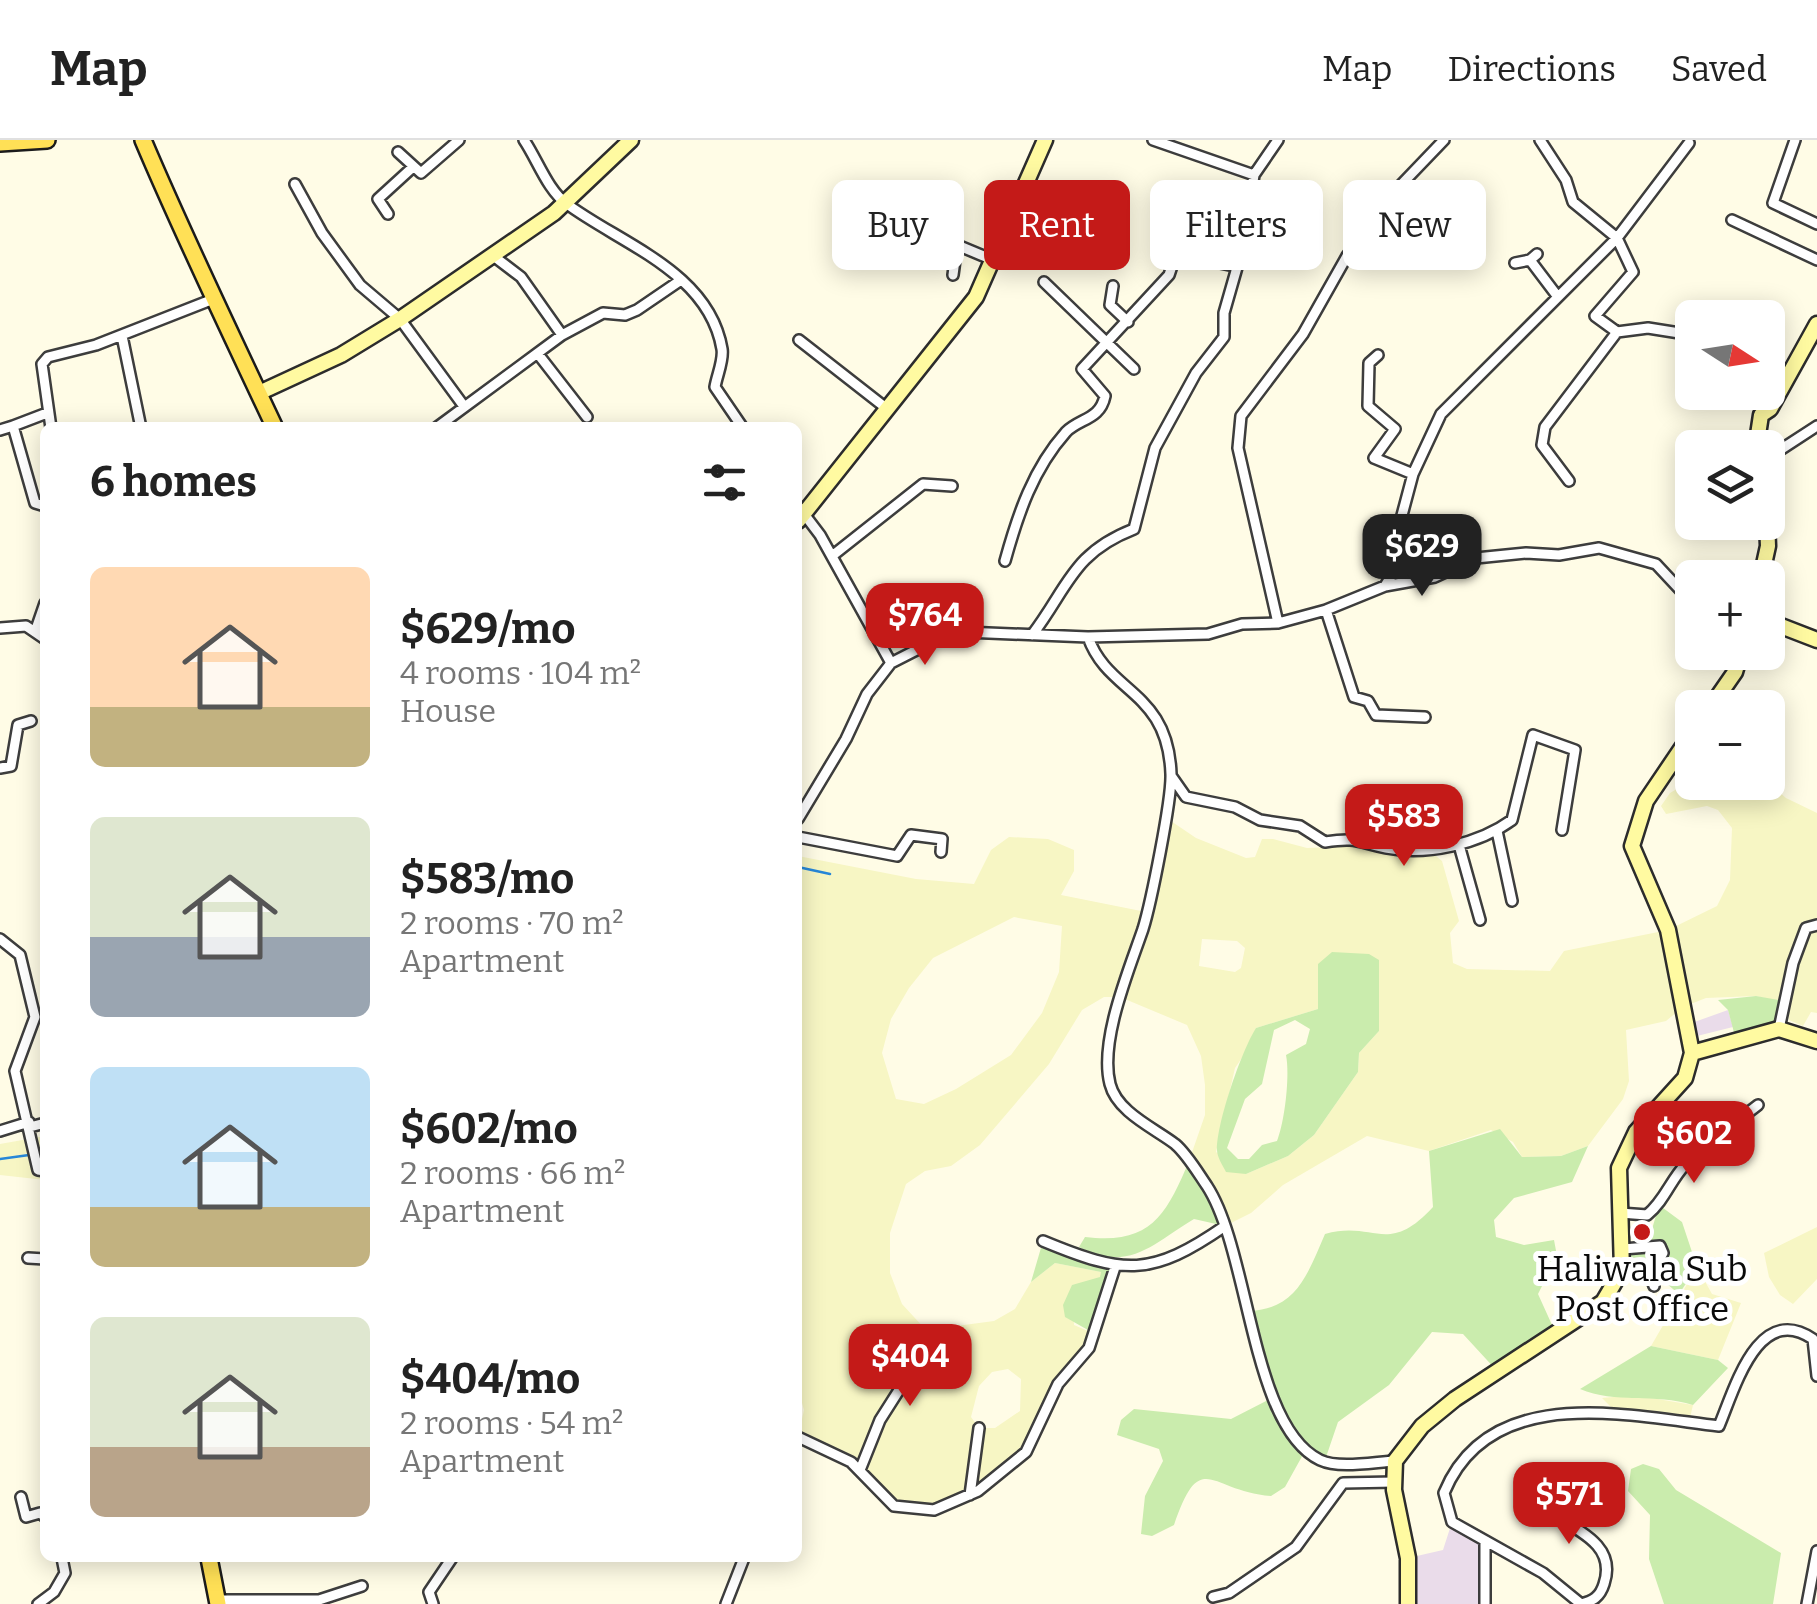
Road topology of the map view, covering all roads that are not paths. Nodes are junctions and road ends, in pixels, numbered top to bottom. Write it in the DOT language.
graph roads {
  1 [pos="47,140"];
  2 [pos="459,140"];
  3 [pos="524,140"];
  4 [pos="631,140"];
  5 [pos="1045,140"];
  6 [pos="1153,140"];
  7 [pos="1278,140"];
  8 [pos="1444,140"];
  9 [pos="1540,140"];
  10 [pos="1795,140"];
  11 [pos="144,142"];
  12 [pos="0,143"];
  13 [pos="1689,143"];
  14 [pos="398,152"];
  15 [pos="413,167"];
  16 [pos="1254,175"];
  17 [pos="1028,180"];
  18 [pos="1253,180"];
  19 [pos="296,184"];
  20 [pos="564,203"];
  21 [pos="388,214"];
  22 [pos="1732,220"];
  23 [pos="1817,224"];
  24 [pos="1617,238"];
  25 [pos="492,255"];
  26 [pos="984,256"];
  27 [pos="1817,260"];
  28 [pos="1515,263"];
  29 [pos="988,270"];
  30 [pos="1170,270"];
  31 [pos="1233,270"];
  32 [pos="953,275"];
  33 [pos="681,280"];
  34 [pos="1044,282"];
  35 [pos="1113,286"];
  36 [pos="1558,297"];
  37 [pos="217,298"];
  38 [pos="400,319"];
  39 [pos="1128,322"];
  40 [pos="1817,324"];
  41 [pos="1617,332"];
  42 [pos="1675,333"];
  43 [pos="562,335"];
  44 [pos="122,336"];
  45 [pos="800,340"];
  46 [pos="1106,344"];
  47 [pos="538,354"];
  48 [pos="1378,355"];
  49 [pos="1134,368"];
  50 [pos="261,392"];
  51 [pos="464,405"];
  52 [pos="886,408"];
  53 [pos="47,414"];
  54 [pos="587,418"];
  55 [pos="49,422"];
  56 [pos="139,422"];
  57 [pos="273,422"];
  58 [pos="443,422"];
  59 [pos="739,422"];
  60 [pos="14,426"];
  61 [pos="1817,426"];
  62 [pos="0,430"];
  63 [pos="1759,430"];
  64 [pos="1785,447"];
  65 [pos="1413,474"];
  66 [pos="1569,480"];
  67 [pos="952,486"];
  68 [pos="40,505"];
  69 [pos="802,512"];
  70 [pos="802,517"];
  71 [pos="832,556"];
  72 [pos="1005,561"];
  73 [pos="1675,584"];
  74 [pos="1385,586"];
  75 [pos="1326,610"];
  76 [pos="1278,623"];
  77 [pos="0,628"];
  78 [pos="1785,628"];
  79 [pos="40,635"];
  80 [pos="1032,635"];
  81 [pos="1088,638"];
  82 [pos="1817,640"];
  83 [pos="891,664"];
  84 [pos="1425,717"];
  85 [pos="31,722"];
  86 [pos="1675,758"];
  87 [pos="0,768"];
  88 [pos="1171,774"];
  89 [pos="802,812"];
  90 [pos="1562,830"];
  91 [pos="1497,831"];
  92 [pos="802,838"];
  93 [pos="1459,844"];
  94 [pos="940,852"];
  95 [pos="1512,901"];
  96 [pos="1480,920"];
  97 [pos="1817,924"];
  98 [pos="0,939"];
  99 [pos="1778,1028"];
  100 [pos="1817,1040"];
  101 [pos="1692,1053"];
  102 [pos="1758,1104"];
  103 [pos="40,1123"];
  104 [pos="29,1124"];
  105 [pos="0,1131"];
  106 [pos="40,1166"];
  107 [pos="1620,1214"];
  108 [pos="1225,1226"];
  109 [pos="1044,1241"];
  110 [pos="1623,1249"];
  111 [pos="28,1258"];
  112 [pos="40,1258"];
  113 [pos="1115,1267"];
  114 [pos="1654,1286"];
  115 [pos="934,1334"];
  116 [pos="1817,1376"];
  117 [pos="978,1428"];
  118 [pos="802,1439"];
  119 [pos="1395,1461"];
  120 [pos="860,1470"];
  121 [pos="1394,1482"];
  122 [pos="970,1495"];
  123 [pos="20,1498"];
  124 [pos="1537,1504"];
  125 [pos="40,1512"];
  126 [pos="1485,1544"];
  127 [pos="1817,1551"];
  128 [pos="63,1562"];
  129 [pos="210,1562"];
  130 [pos="449,1562"];
  131 [pos="742,1562"];
  132 [pos="362,1586"];
  133 [pos="1213,1597"];
  134 [pos="218,1602"];
  135 [pos="38,1604"];
  136 [pos="433,1604"];
  137 [pos="726,1604"];
  138 [pos="1408,1604"];
  139 [pos="1485,1604"];
  140 [pos="1807,1604"];
  1 -- 12 [label="main road"];
  2 -- 15 [label="street"];
  3 -- 20 [label="street"];
  4 -- 20 [label="main road"];
  5 -- 17 [label="main road"];
  6 -- 16 [label="street"];
  7 -- 16 [label="street"];
  8 -- 76 [label="street"];
  9 -- 24 [label="street"];
  10 -- 23 [label="street"];
  11 -- 37 [label="main road"];
  13 -- 24 [label="street"];
  14 -- 15 [label="street"];
  15 -- 21 [label="street"];
  16 -- 18 [label="street"];
  19 -- 38 [label="street"];
  20 -- 25 [label="main road"];
  20 -- 33 [label="street"];
  22 -- 27 [label="street"];
  24 -- 36 [label="street"];
  24 -- 41 [label="street"];
  25 -- 38 [label="main road"];
  25 -- 43 [label="street"];
  26 -- 32 [label="street"];
  28 -- 36 [label="street"];
  29 -- 52 [label="main road"];
  30 -- 39 [label="street"];
  31 -- 80 [label="street"];
  33 -- 43 [label="street"];
  33 -- 59 [label="street"];
  34 -- 46 [label="street"];
  35 -- 39 [label="street"];
  36 -- 65 [label="street"];
  37 -- 44 [label="street"];
  37 -- 50 [label="main road"];
  38 -- 50 [label="main road"];
  38 -- 51 [label="street"];
  39 -- 46 [label="street"];
  40 -- 63 [label="main road"];
  41 -- 42 [label="street"];
  41 -- 66 [label="street"];
  43 -- 47 [label="street"];
  44 -- 53 [label="street"];
  44 -- 56 [label="street"];
  45 -- 52 [label="street"];
  46 -- 49 [label="street"];
  46 -- 72 [label="street"];
  47 -- 51 [label="street"];
  47 -- 54 [label="street"];
  48 -- 65 [label="street"];
  50 -- 57 [label="main road"];
  51 -- 58 [label="street"];
  52 -- 69 [label="main road"];
  53 -- 55 [label="street"];
  53 -- 60 [label="street"];
  60 -- 62 [label="street"];
  60 -- 68 [label="street"];
  61 -- 64 [label="street"];
  65 -- 74 [label="street"];
  67 -- 71 [label="street"];
  70 -- 71 [label="street"];
  71 -- 83 [label="street"];
  73 -- 74 [label="street"];
  74 -- 75 [label="street"];
  75 -- 76 [label="street"];
  75 -- 84 [label="street"];
  76 -- 81 [label="street"];
  77 -- 79 [label="street"];
  78 -- 82 [label="main road"];
  80 -- 81 [label="street"];
  80 -- 83 [label="street"];
  81 -- 88 [label="street"];
  83 -- 89 [label="street"];
  85 -- 87 [label="street"];
  86 -- 101 [label="main road"];
  88 -- 93 [label="street"];
  88 -- 108 [label="street"];
  90 -- 91 [label="street"];
  91 -- 93 [label="street"];
  91 -- 95 [label="street"];
  92 -- 94 [label="street"];
  93 -- 96 [label="street"];
  97 -- 99 [label="street"];
  98 -- 104 [label="street"];
  99 -- 100 [label="main road"];
  99 -- 101 [label="main road"];
  101 -- 107 [label="main road"];
  102 -- 107 [label="street"];
  103 -- 104 [label="street"];
  104 -- 105 [label="street"];
  104 -- 106 [label="street"];
  107 -- 110 [label="main road"];
  108 -- 113 [label="street"];
  108 -- 119 [label="street"];
  109 -- 113 [label="street"];
  110 -- 114 [label="street"];
  110 -- 119 [label="main road"];
  111 -- 112 [label="street"];
  113 -- 122 [label="street"];
  115 -- 120 [label="street"];
  116 -- 126 [label="street"];
  117 -- 122 [label="street"];
  118 -- 120 [label="street"];
  119 -- 121 [label="main road"];
  120 -- 122 [label="street"];
  121 -- 133 [label="street"];
  121 -- 138 [label="main road"];
  123 -- 125 [label="street"];
  124 -- 126 [label="street"];
  126 -- 139 [label="street"];
  127 -- 140 [label="street"];
  128 -- 135 [label="street"];
  129 -- 134 [label="main road"];
  130 -- 136 [label="street"];
  131 -- 137 [label="street"];
  132 -- 134 [label="street"];
}
